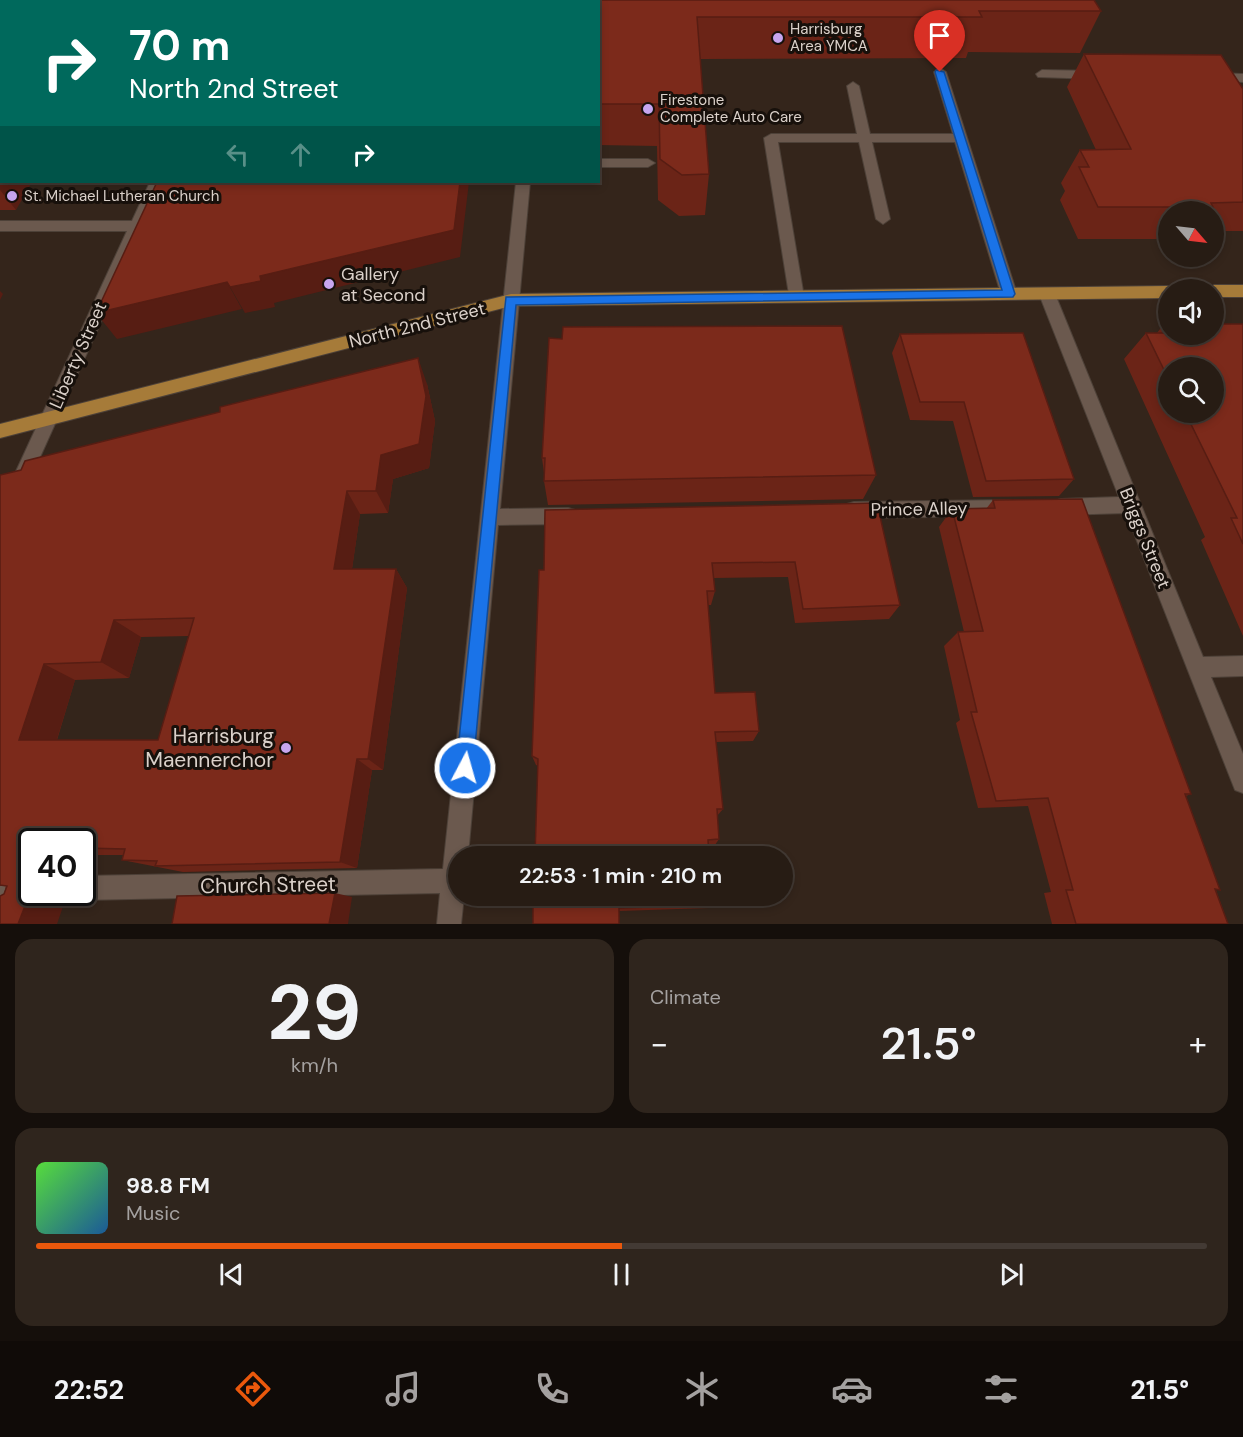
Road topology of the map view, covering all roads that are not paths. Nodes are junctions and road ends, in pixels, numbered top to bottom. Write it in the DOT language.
graph roads {
  1 [pos="940,72"];
  2 [pos="1042,74"];
  3 [pos="1113,75"];
  4 [pos="1196,77"];
  5 [pos="1243,78"];
  6 [pos="854,86"];
  7 [pos="863,138"];
  8 [pos="960,138"];
  9 [pos="600,163"];
  10 [pos="648,163"];
  11 [pos="157,183"];
  12 [pos="523,183"];
  13 [pos="883,219"];
  14 [pos="0,226"];
  15 [pos="136,226"];
  16 [pos="1224,291"];
  17 [pos="1243,291"];
  18 [pos="1158,292"];
  19 [pos="1009,294"];
  20 [pos="1047,294"];
  21 [pos="795,297"];
  22 [pos="511,300"];
  23 [pos="50,419"];
  24 [pos="0,431"];
  25 [pos="13,499"];
  26 [pos="1132,506"];
  27 [pos="838,511"];
  28 [pos="590,515"];
  29 [pos="489,517"];
  30 [pos="1243,666"];
  31 [pos="1197,667"];
  32 [pos="1243,782"];
  33 [pos="456,846"];
  34 [pos="448,881"];
  35 [pos="96,888"];
  36 [pos="18,889"];
  37 [pos="0,890"];
  38 [pos="451,906"];
  39 [pos="449,924"];
  1 -- 8 [label="street"];
  2 -- 3 [label="street"];
  4 -- 5 [label="street"];
  6 -- 7 [label="street"];
  7 -- 8 [label="street"];
  7 -- 13 [label="street"];
  7 -- 21 [label="street"];
  8 -- 19 [label="street"];
  9 -- 10 [label="street"];
  11 -- 15 [label="street, Liberty Street"];
  12 -- 22 [label="street"];
  14 -- 15 [label="street"];
  15 -- 23 [label="street, Liberty Street"];
  16 -- 17 [label="main road"];
  18 -- 20 [label="main road, North 2nd Street"];
  19 -- 20 [label="main road, North 2nd Street"];
  19 -- 21 [label="main road, North 2nd Street"];
  20 -- 26 [label="street, Briggs Street"];
  21 -- 22 [label="main road, North 2nd Street"];
  22 -- 23 [label="main road, North 2nd Street"];
  22 -- 29 [label="street"];
  23 -- 24 [label="main road, North 2nd Street"];
  23 -- 25 [label="street, Liberty Street"];
  26 -- 27 [label="street, Prince Alley"];
  26 -- 31 [label="street, Briggs Street"];
  28 -- 29 [label="street"];
  29 -- 33 [label="street"];
  30 -- 31 [label="street"];
  31 -- 32 [label="street, Briggs Street"];
  34 -- 35 [label="street, Church Street"];
  36 -- 37 [label="street"];
  38 -- 39 [label="street"];
}
